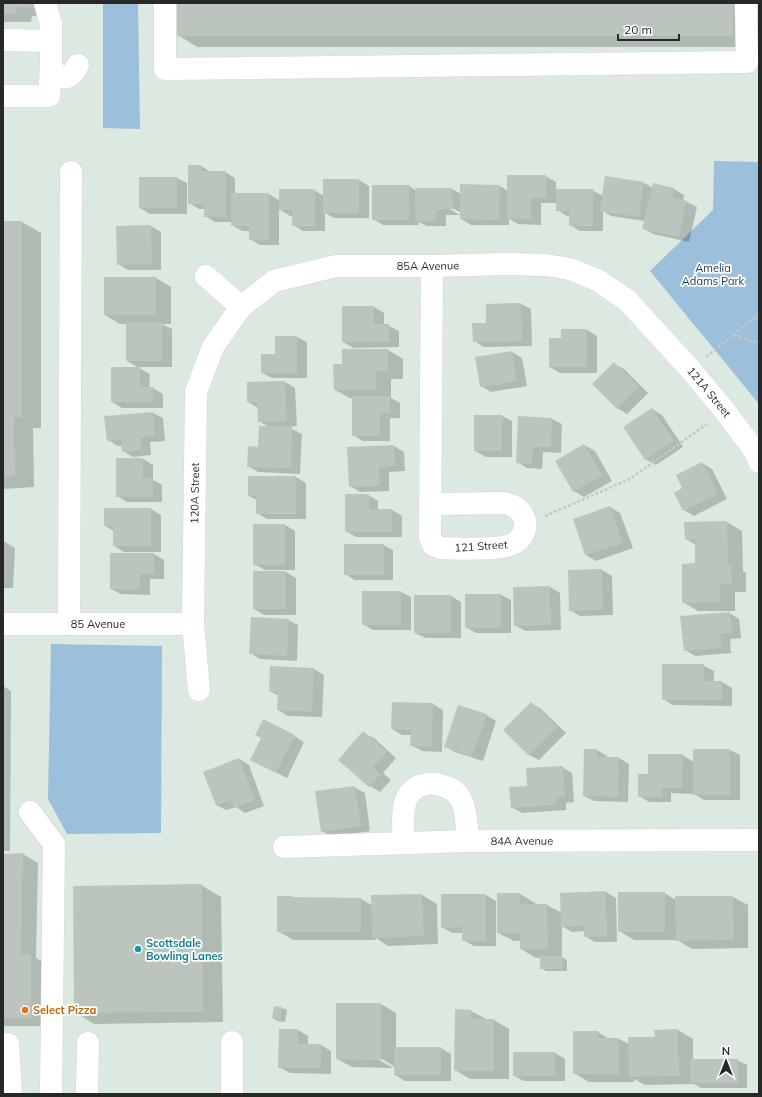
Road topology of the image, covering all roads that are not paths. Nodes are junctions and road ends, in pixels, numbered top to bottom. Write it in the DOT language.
graph roads {
  1 [pos="44,3"];
  2 [pos="58,3"];
  3 [pos="165,3"];
  4 [pos="746,3"];
  5 [pos="51,32"];
  6 [pos="3,40"];
  7 [pos="78,65"];
  8 [pos="51,66"];
  9 [pos="3,96"];
  10 [pos="70,172"];
  11 [pos="432,266"];
  12 [pos="206,276"];
  13 [pos="241,307"];
  14 [pos="652,327"];
  15 [pos="759,462"];
  16 [pos="430,504"];
  17 [pos="3,624"];
  18 [pos="69,624"];
  19 [pos="193,624"];
  20 [pos="199,690"];
  21 [pos="30,812"];
  22 [pos="759,840"];
  23 [pos="468,841"];
  24 [pos="404,843"];
  25 [pos="284,847"];
  26 [pos="232,1042"];
  27 [pos="88,1043"];
  28 [pos="8,1044"];
  29 [pos="10,1094"];
  30 [pos="51,1094"];
  31 [pos="87,1094"];
  32 [pos="232,1094"];
  1 -- 5 [label="street"];
  2 -- 5 [label="street"];
  3 -- 4 [label="street"];
  5 -- 6 [label="street"];
  5 -- 8 [label="street"];
  7 -- 8 [label="street"];
  8 -- 9 [label="street"];
  10 -- 18 [label="street"];
  11 -- 13 [label="street, 85A Avenue"];
  11 -- 14 [label="street, 85A Avenue"];
  11 -- 16 [label="street"];
  12 -- 13 [label="street"];
  13 -- 19 [label="street, 120A Street"];
  14 -- 15 [label="street, 121A Street"];
  17 -- 18 [label="street, 85 Avenue"];
  18 -- 19 [label="street, 85 Avenue"];
  19 -- 20 [label="street, 120A Street"];
  21 -- 30 [label="street"];
  22 -- 23 [label="street, 84A Avenue"];
  23 -- 24 [label="street, 84A Avenue"];
  23 -- 24 [label="street"];
  24 -- 25 [label="street, 84A Avenue"];
  26 -- 32 [label="street"];
  27 -- 31 [label="street"];
  28 -- 29 [label="street"];
}
